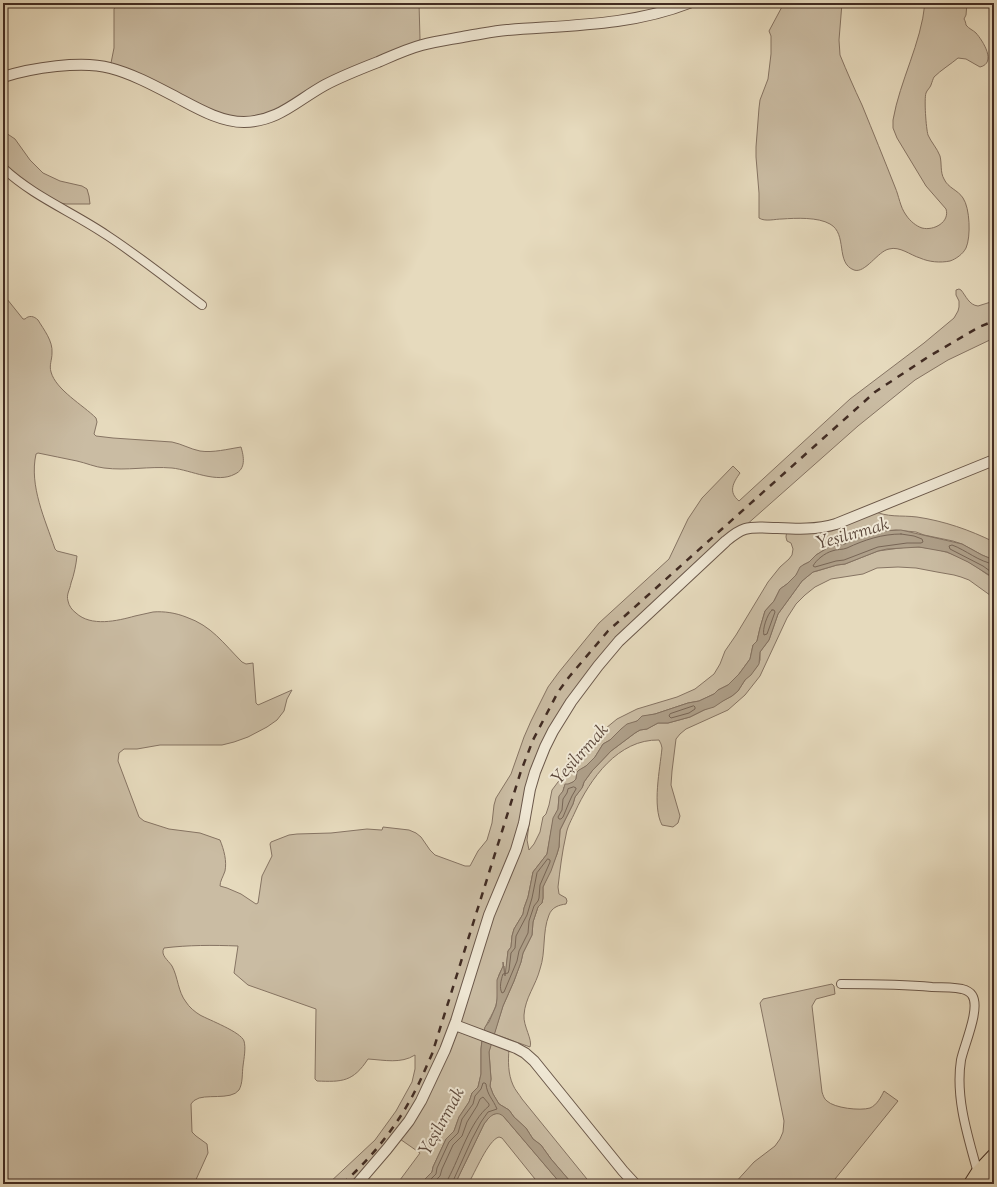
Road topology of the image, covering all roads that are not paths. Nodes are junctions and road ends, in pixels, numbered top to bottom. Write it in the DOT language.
graph roads {
  1 [pos="689,3"];
  2 [pos="3,77"];
  3 [pos="3,168"];
  4 [pos="202,305"];
  5 [pos="994,460"];
  6 [pos="841,984"];
  7 [pos="459,1027"];
  8 [pos="994,1156"];
  9 [pos="994,1174"];
  10 [pos="978,1180"];
  11 [pos="357,1184"];
  12 [pos="635,1184"];
  1 -- 2 [label="street"];
  3 -- 4 [label="street"];
  5 -- 7 [label="street"];
  6 -- 10 [label="street"];
  7 -- 11 [label="street"];
  7 -- 12 [label="street"];
  8 -- 10 [label="highway"];
  9 -- 10 [label="highway"];
}
